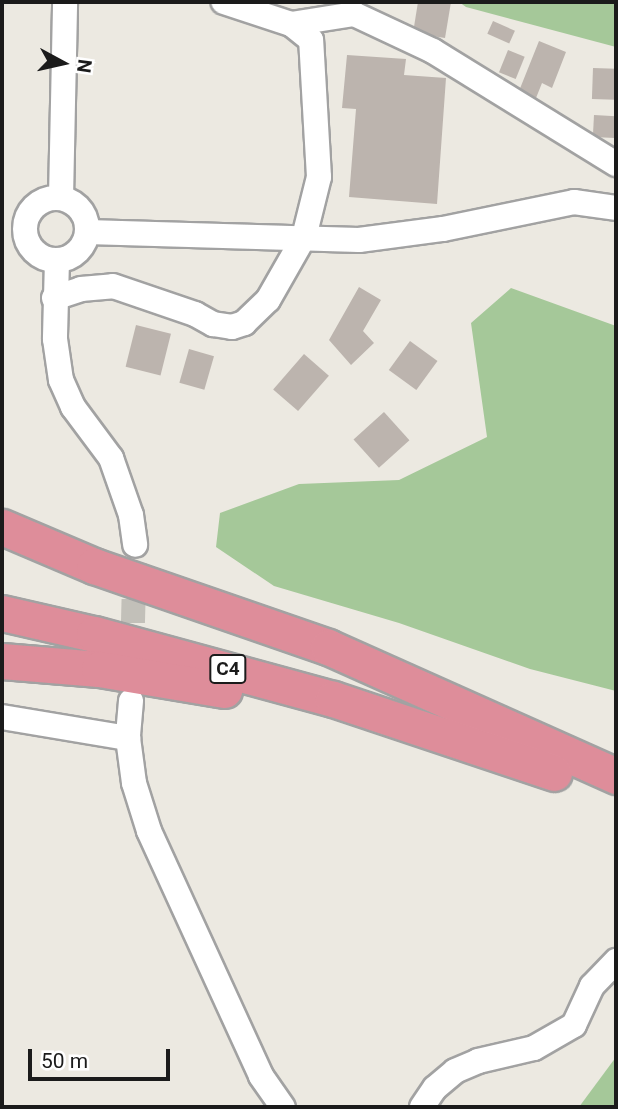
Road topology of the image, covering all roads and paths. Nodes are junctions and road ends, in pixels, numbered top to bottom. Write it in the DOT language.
graph roads {
  1 [pos="65,2"];
  2 [pos="224,2"];
  3 [pos="291,24"];
  4 [pos="616,164"];
  5 [pos="61,198"];
  6 [pos="616,208"];
  7 [pos="13,231"];
  8 [pos="87,232"];
  9 [pos="304,237"];
  10 [pos="57,260"];
  11 [pos="54,298"];
  12 [pos="2,527"];
  13 [pos="135,545"];
  14 [pos="2,613"];
  15 [pos="2,661"];
  16 [pos="131,701"];
  17 [pos="2,717"];
  18 [pos="451,736"];
  19 [pos="128,738"];
  20 [pos="616,776"];
  21 [pos="616,797"];
  22 [pos="616,961"];
  23 [pos="283,1107"];
  24 [pos="422,1107"];
  1 -- 5 [label="street"];
  2 -- 3 [label="street"];
  3 -- 4 [label="street"];
  3 -- 9 [label="street"];
  5 -- 7 [label="street"];
  5 -- 8 [label="street"];
  6 -- 9 [label="street"];
  7 -- 10 [label="street"];
  8 -- 9 [label="street"];
  8 -- 10 [label="street"];
  9 -- 11 [label="street"];
  10 -- 11 [label="street"];
  11 -- 13 [label="street"];
  12 -- 20 [label="highway"];
  14 -- 18 [label="highway, C4"];
  15 -- 18 [label="highway"];
  16 -- 19 [label="street"];
  17 -- 19 [label="street"];
  18 -- 21 [label="highway, C4"];
  19 -- 23 [label="street"];
  22 -- 24 [label="street"];
}
